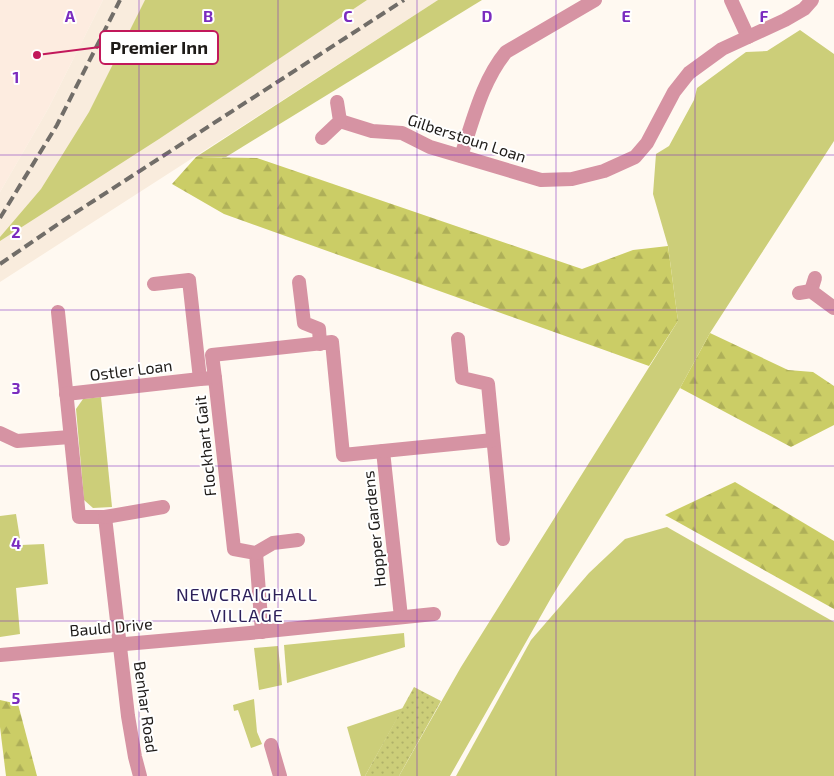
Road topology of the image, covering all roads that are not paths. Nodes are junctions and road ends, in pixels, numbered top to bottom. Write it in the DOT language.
graph roads {
  1 [pos="595,0"];
  2 [pos="731,0"];
  3 [pos="812,0"];
  4 [pos="748,36"];
  5 [pos="337,102"];
  6 [pos="340,121"];
  7 [pos="322,138"];
  8 [pos="461,156"];
  9 [pos="300,282"];
  10 [pos="154,284"];
  11 [pos="808,287"];
  12 [pos="834,308"];
  13 [pos="58,312"];
  14 [pos="458,339"];
  15 [pos="320,344"];
  16 [pos="215,378"];
  17 [pos="200,379"];
  18 [pos="66,394"];
  19 [pos="4,435"];
  20 [pos="70,437"];
  21 [pos="493,440"];
  22 [pos="383,451"];
  23 [pos="163,507"];
  24 [pos="105,517"];
  25 [pos="503,539"];
  26 [pos="298,540"];
  27 [pos="256,553"];
  28 [pos="434,614"];
  29 [pos="401,617"];
  30 [pos="262,632"];
  31 [pos="120,643"];
  32 [pos="0,655"];
  33 [pos="270,745"];
  34 [pos="140,776"];
  35 [pos="280,776"];
  1 -- 8 [label="street"];
  2 -- 4 [label="street"];
  3 -- 4 [label="street, Gilberstoun Loan"];
  4 -- 8 [label="street, Gilberstoun Loan"];
  5 -- 6 [label="street"];
  6 -- 7 [label="street"];
  6 -- 8 [label="street, Gilberstoun Loan"];
  9 -- 15 [label="street, Hopper Gardens"];
  10 -- 17 [label="street, Flockhart Gait"];
  11 -- 12 [label="street"];
  13 -- 18 [label="street"];
  14 -- 21 [label="street"];
  15 -- 16 [label="street"];
  15 -- 22 [label="street, Hopper Gardens"];
  16 -- 17 [label="street, Flockhart Gait"];
  16 -- 27 [label="street, Flockhart Gait"];
  17 -- 18 [label="street, Ostler Loan"];
  18 -- 20 [label="street"];
  19 -- 20 [label="street"];
  20 -- 24 [label="street"];
  21 -- 22 [label="street"];
  21 -- 25 [label="street"];
  22 -- 29 [label="street, Hopper Gardens"];
  23 -- 24 [label="street"];
  24 -- 31 [label="street, Benhar Road"];
  26 -- 27 [label="street"];
  27 -- 30 [label="street"];
  28 -- 29 [label="street, Bauld Drive"];
  29 -- 30 [label="street, Bauld Drive"];
  30 -- 31 [label="street, Bauld Drive"];
  31 -- 32 [label="street, Bauld Drive"];
  31 -- 34 [label="street, Benhar Road"];
  33 -- 35 [label="street"];
}
